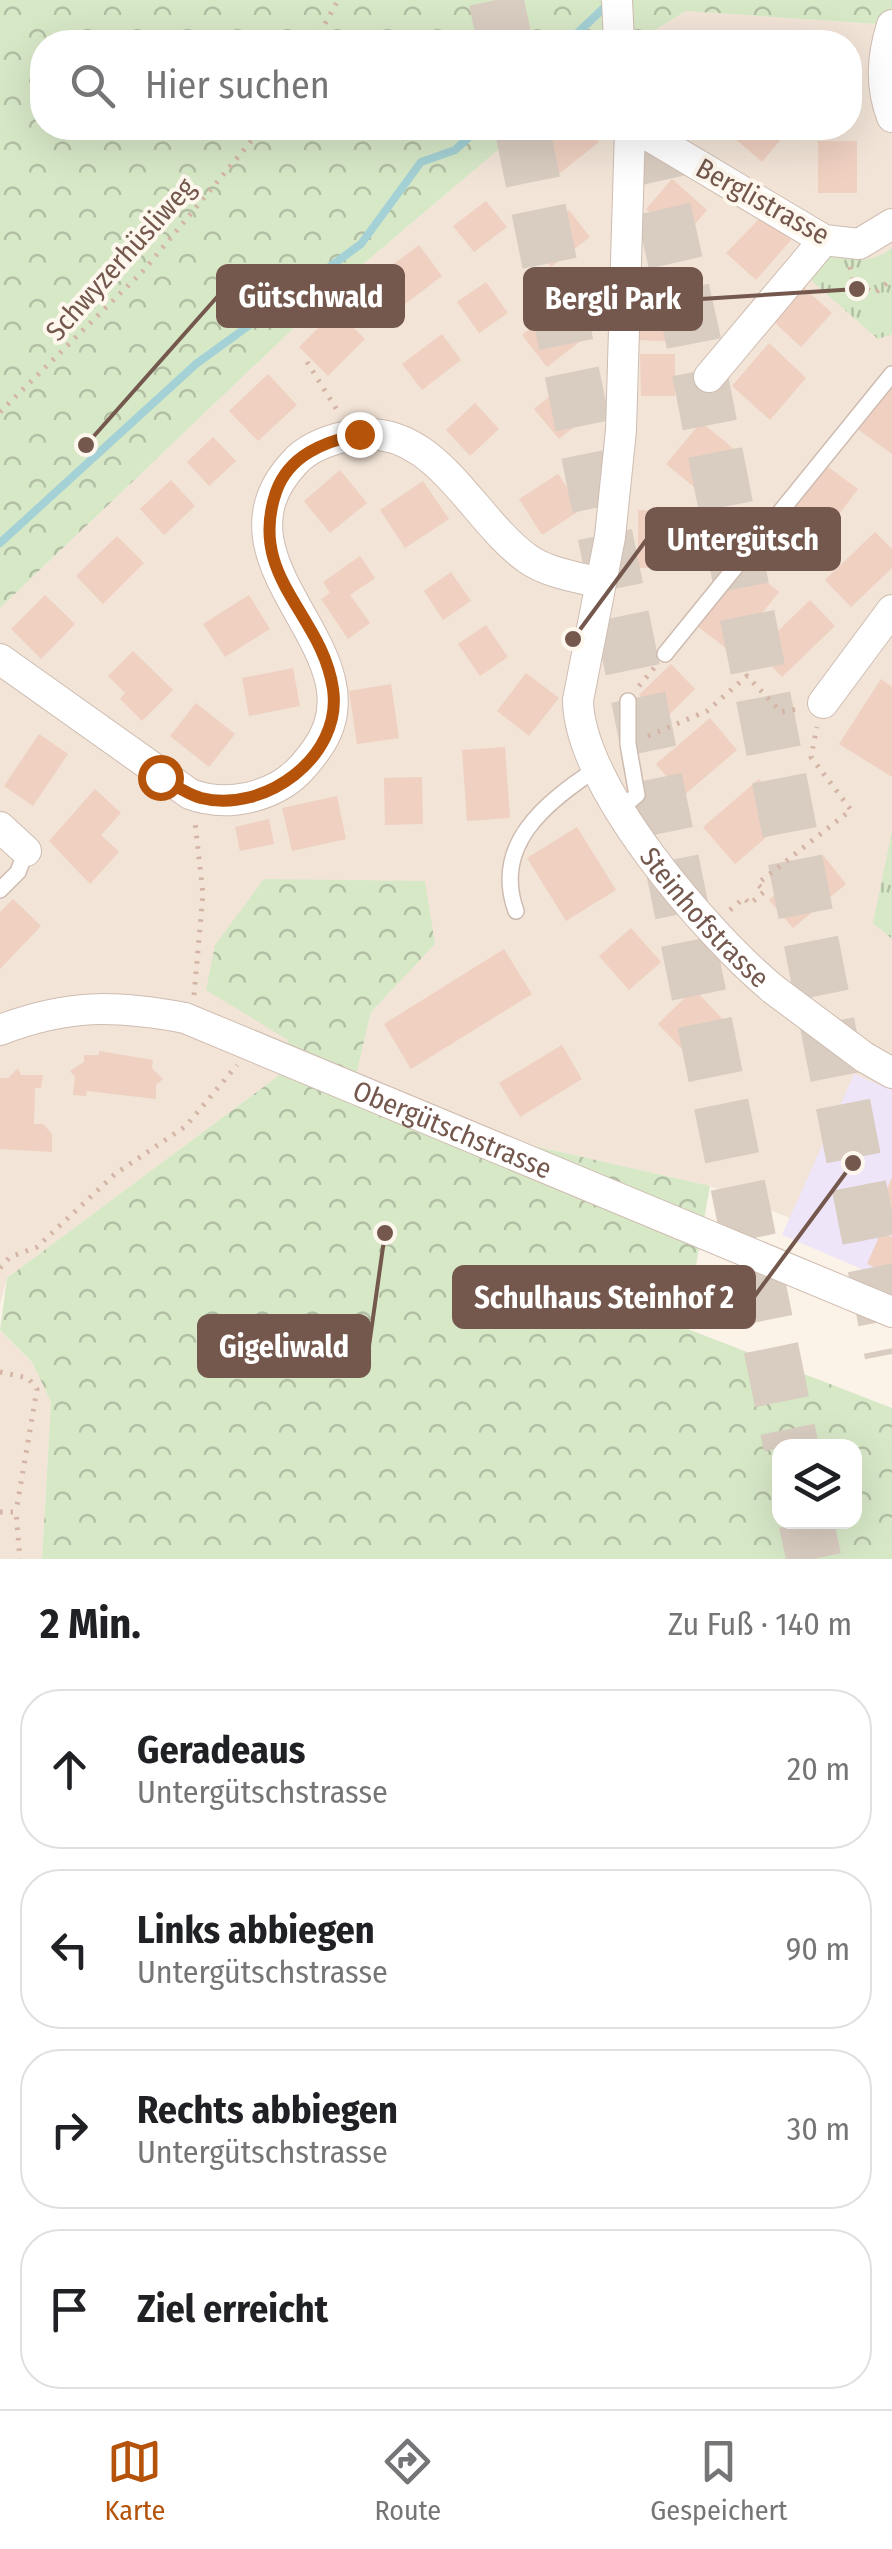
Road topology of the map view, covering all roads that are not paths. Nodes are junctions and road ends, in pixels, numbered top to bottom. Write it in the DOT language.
graph roads {
  1 [pos="617,0"];
  2 [pos="892,25"];
  3 [pos="618,30"];
  4 [pos="892,117"];
  5 [pos="633,140"];
  6 [pos="653,140"];
  7 [pos="892,224"];
  8 [pos="824,240"];
  9 [pos="892,374"];
  10 [pos="709,377"];
  11 [pos="600,583"];
  12 [pos="892,610"];
  13 [pos="666,654"];
  14 [pos="0,658"];
  15 [pos="628,701"];
  16 [pos="823,703"];
  17 [pos="596,768"];
  18 [pos="621,808"];
  19 [pos="0,827"];
  20 [pos="26,851"];
  21 [pos="0,890"];
  22 [pos="516,911"];
  23 [pos="0,1030"];
  24 [pos="892,1073"];
  25 [pos="892,1312"];
  1 -- 3 [label="street, bridge"];
  2 -- 4 [label="street"];
  5 -- 11 [label="street, Steinhofstrasse"];
  6 -- 8 [label="street, Berglistrasse"];
  7 -- 8 [label="street, Berglistrasse"];
  8 -- 10 [label="street"];
  9 -- 13 [label="lane"];
  11 -- 14 [label="street"];
  11 -- 17 [label="street, Steinhofstrasse"];
  12 -- 16 [label="street"];
  15 -- 18 [label="lane"];
  17 -- 18 [label="street, Steinhofstrasse"];
  17 -- 22 [label="lane"];
  18 -- 24 [label="street, Steinhofstrasse, bridge"];
  19 -- 20 [label="street"];
  20 -- 21 [label="lane"];
  23 -- 25 [label="street, Obergütschstrasse"];
}
